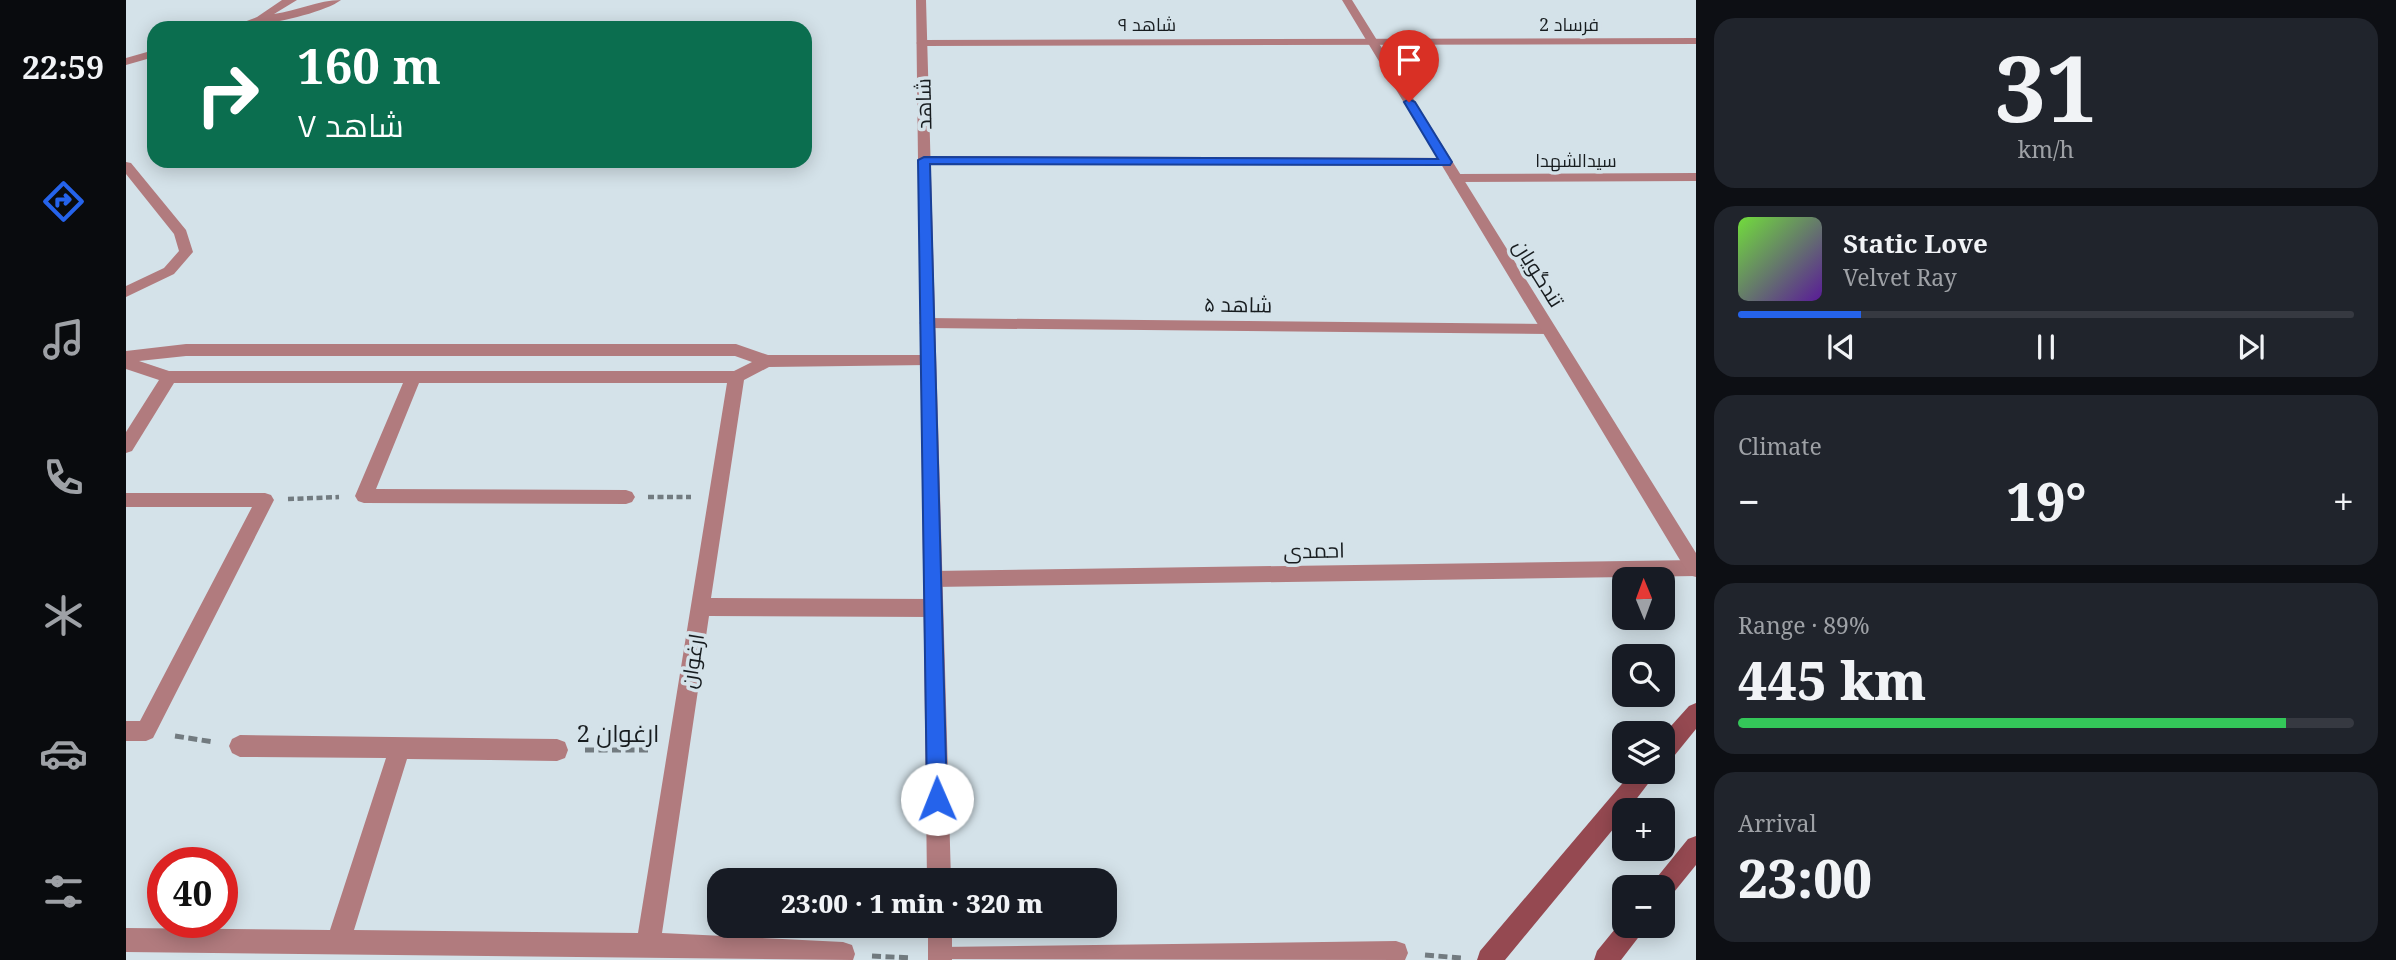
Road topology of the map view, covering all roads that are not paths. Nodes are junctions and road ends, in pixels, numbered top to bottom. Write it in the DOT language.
graph roads {
  1 [pos="292,0"];
  2 [pos="336,0"];
  3 [pos="921,0"];
  4 [pos="1347,0"];
  5 [pos="261,19"];
  6 [pos="255,21"];
  7 [pos="1372,41"];
  8 [pos="1442,41"];
  9 [pos="1696,41"];
  10 [pos="922,43"];
  11 [pos="147,55"];
  12 [pos="126,62"];
  13 [pos="924,160"];
  14 [pos="1446,162"];
  15 [pos="126,166"];
  16 [pos="1696,177"];
  17 [pos="1456,178"];
  18 [pos="126,292"];
  19 [pos="928,323"];
  20 [pos="1548,329"];
  21 [pos="126,357"];
  22 [pos="929,359"];
  23 [pos="767,361"];
  24 [pos="126,363"];
  25 [pos="169,377"];
  26 [pos="412,377"];
  27 [pos="736,377"];
  28 [pos="126,446"];
  29 [pos="626,497"];
  30 [pos="126,500"];
  31 [pos="1696,568"];
  32 [pos="933,579"];
  33 [pos="700,607"];
  34 [pos="933,608"];
  35 [pos="1696,713"];
  36 [pos="126,731"];
  37 [pos="1675,738"];
  38 [pos="240,746"];
  39 [pos="400,747"];
  40 [pos="557,750"];
  41 [pos="1637,784"];
  42 [pos="1696,846"];
  43 [pos="939,868"];
  44 [pos="1673,875"];
  45 [pos="940,938"];
  46 [pos="1623,938"];
  47 [pos="126,940"];
  48 [pos="338,942"];
  49 [pos="648,945"];
  50 [pos="1396,953"];
  51 [pos="843,954"];
  52 [pos="940,960"];
  53 [pos="1489,960"];
  54 [pos="1606,960"];
  1 -- 5 [label="street"];
  2 -- 5 [label="street"];
  3 -- 10 [label="street, شاهد"];
  4 -- 7 [label="street, تندگویان"];
  5 -- 6 [label="street"];
  7 -- 8 [label="street, شاهد ۹"];
  7 -- 10 [label="street, شاهد ۹"];
  7 -- 14 [label="street, تندگویان"];
  8 -- 9 [label="street, فرساد 2"];
  10 -- 13 [label="street, شاهد"];
  11 -- 12 [label="street"];
  13 -- 14 [label="street"];
  13 -- 19 [label="street, شاهد"];
  14 -- 17 [label="street, تندگویان"];
  15 -- 18 [label="street"];
  16 -- 17 [label="street, سیدالشهدا"];
  17 -- 20 [label="street, تندگویان"];
  19 -- 20 [label="street, شاهد ۵"];
  19 -- 22 [label="street, شاهد"];
  20 -- 31 [label="street, تندگویان"];
  21 -- 23 [label="street"];
  22 -- 23 [label="street"];
  22 -- 32 [label="street, شاهد"];
  23 -- 27 [label="street"];
  24 -- 25 [label="street"];
  25 -- 26 [label="street"];
  25 -- 28 [label="street"];
  26 -- 27 [label="street"];
  26 -- 29 [label="street"];
  27 -- 33 [label="street, ارغوان"];
  30 -- 36 [label="street"];
  31 -- 32 [label="street, احمدی"];
  32 -- 34 [label="street, شاهد"];
  33 -- 34 [label="street"];
  33 -- 49 [label="street, ارغوان"];
  34 -- 43 [label="street, شاهد"];
  35 -- 37 [label="main road"];
  38 -- 39 [label="street"];
  39 -- 40 [label="street"];
  39 -- 48 [label="street"];
  41 -- 53 [label="main road"];
  42 -- 44 [label="main road"];
  45 -- 52 [label="street"];
  46 -- 54 [label="main road"];
  47 -- 48 [label="street"];
  48 -- 49 [label="street"];
  49 -- 51 [label="street"];
  50 -- 52 [label="street"];
}
